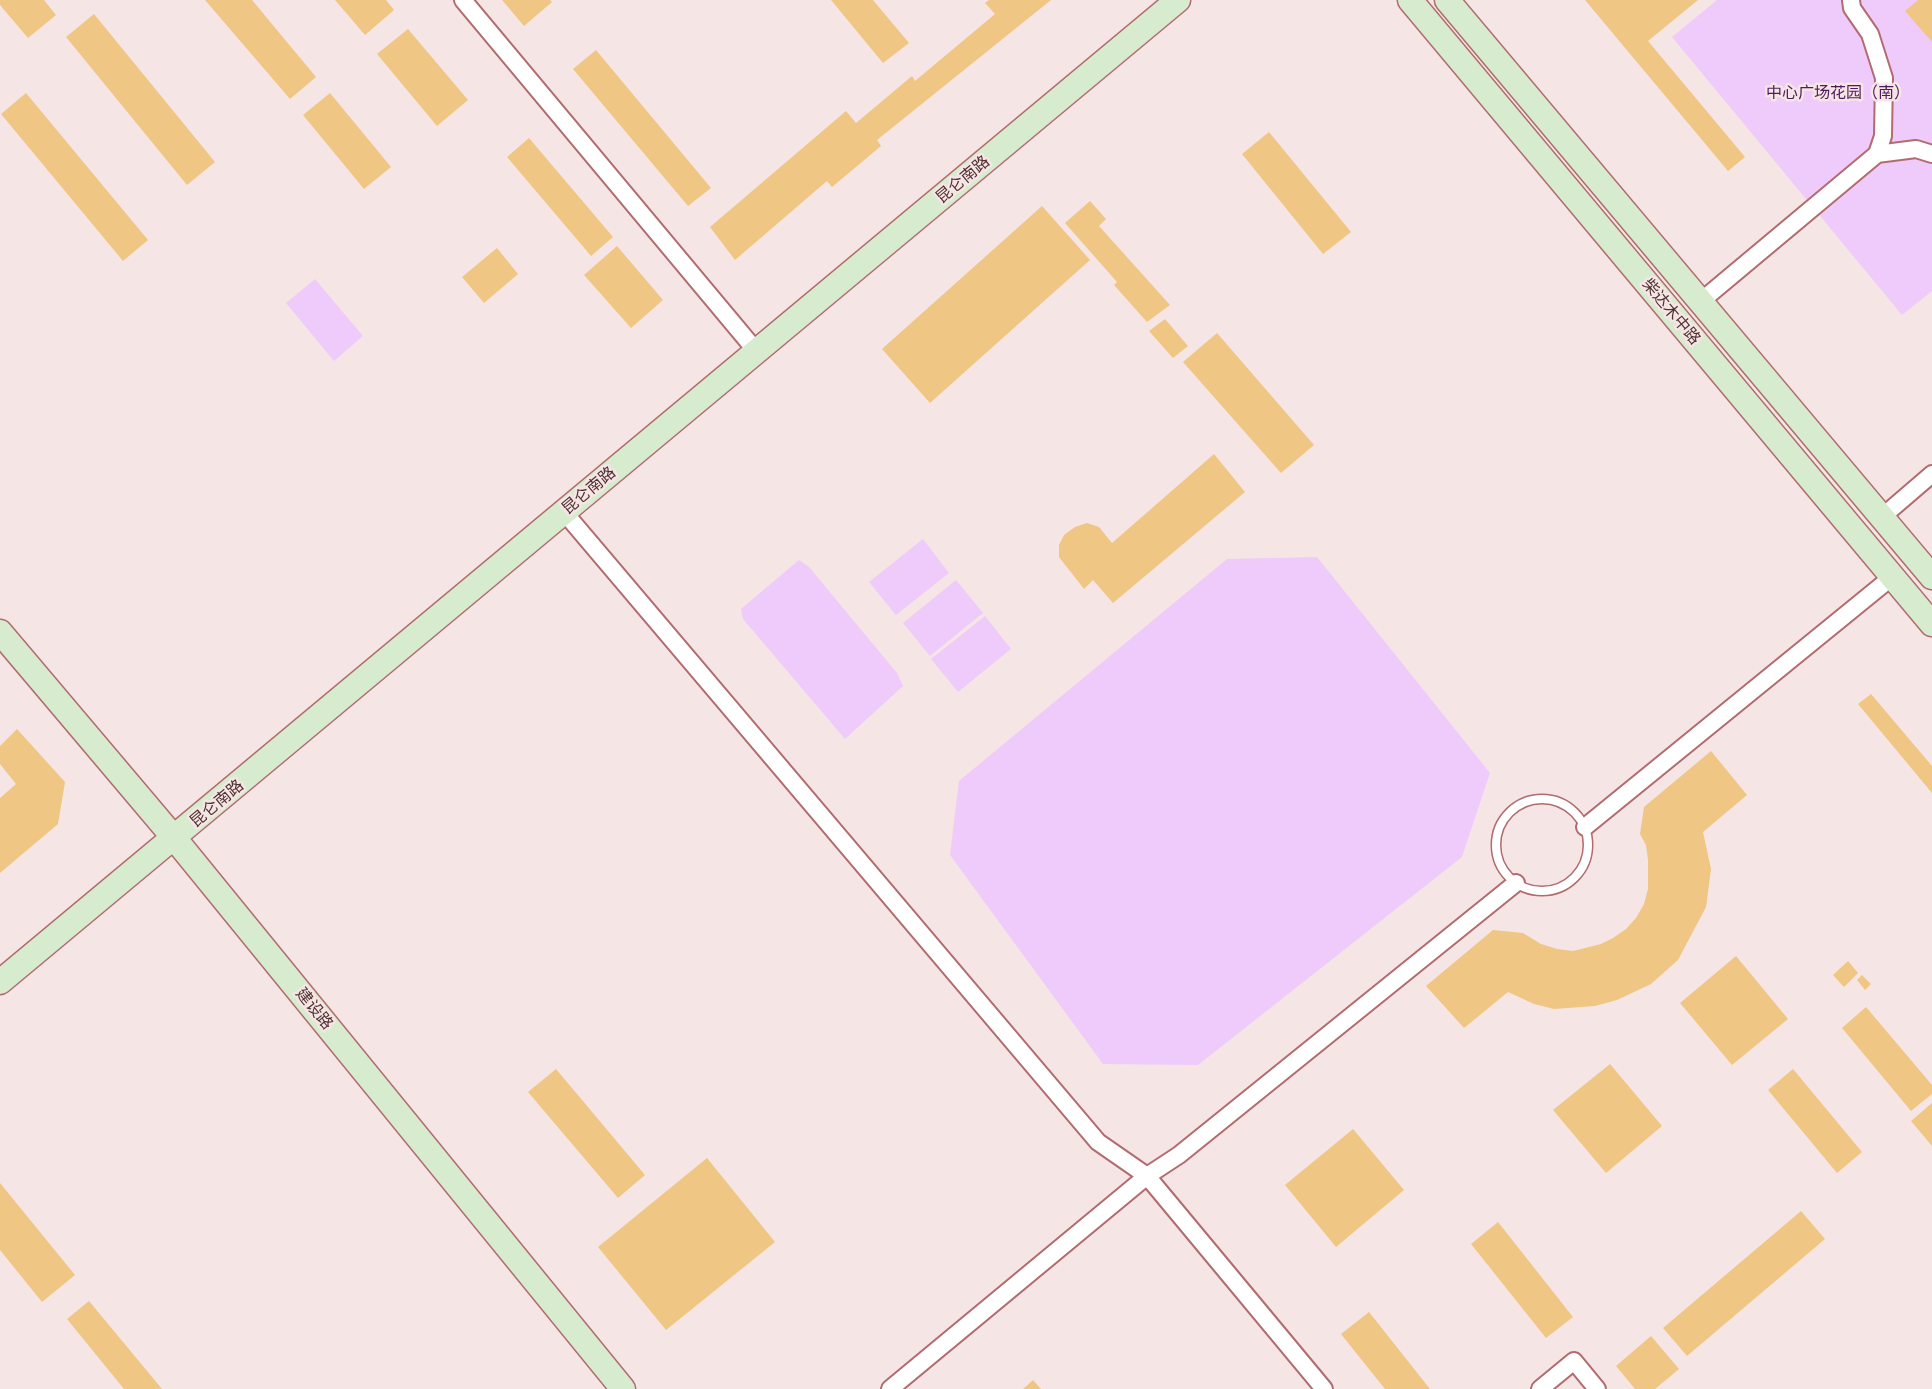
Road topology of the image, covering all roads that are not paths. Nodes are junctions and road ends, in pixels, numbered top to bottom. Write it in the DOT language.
graph roads {
  1 [pos="463,0"];
  2 [pos="1178,0"];
  3 [pos="1410,0"];
  4 [pos="1447,0"];
  5 [pos="1851,0"];
  6 [pos="1877,154"];
  7 [pos="1932,154"];
  8 [pos="1700,302"];
  9 [pos="757,352"];
  10 [pos="1932,474"];
  11 [pos="564,512"];
  12 [pos="1882,517"];
  13 [pos="1892,577"];
  14 [pos="1932,577"];
  15 [pos="1932,624"];
  16 [pos="0,632"];
  17 [pos="1585,827"];
  18 [pos="175,838"];
  19 [pos="1516,883"];
  20 [pos="0,982"];
  21 [pos="1147,1176"];
  22 [pos="623,1389"];
  23 [pos="890,1389"];
  24 [pos="1324,1389"];
  25 [pos="1540,1389"];
  26 [pos="1597,1389"];
  1 -- 9 [label="street"];
  2 -- 9 [label="main road, 昆仑南路"];
  3 -- 13 [label="main road, 柴达木中路"];
  4 -- 8 [label="main road, 柴达木中路"];
  5 -- 6 [label="street"];
  6 -- 7 [label="street"];
  6 -- 8 [label="street"];
  8 -- 12 [label="main road, 柴达木中路"];
  9 -- 11 [label="main road, 昆仑南路"];
  10 -- 12 [label="street"];
  11 -- 18 [label="main road, 昆仑南路"];
  11 -- 21 [label="street"];
  12 -- 14 [label="main road, 柴达木中路"];
  13 -- 15 [label="main road, 柴达木中路"];
  13 -- 17 [label="street"];
  16 -- 18 [label="main road, 建设路"];
  17 -- 19 [label="lane"];
  17 -- 19 [label="lane"];
  18 -- 20 [label="main road, 昆仑南路"];
  18 -- 22 [label="main road, 建设路"];
  19 -- 21 [label="street"];
  21 -- 23 [label="street"];
  21 -- 24 [label="street"];
  25 -- 26 [label="street"];
}
